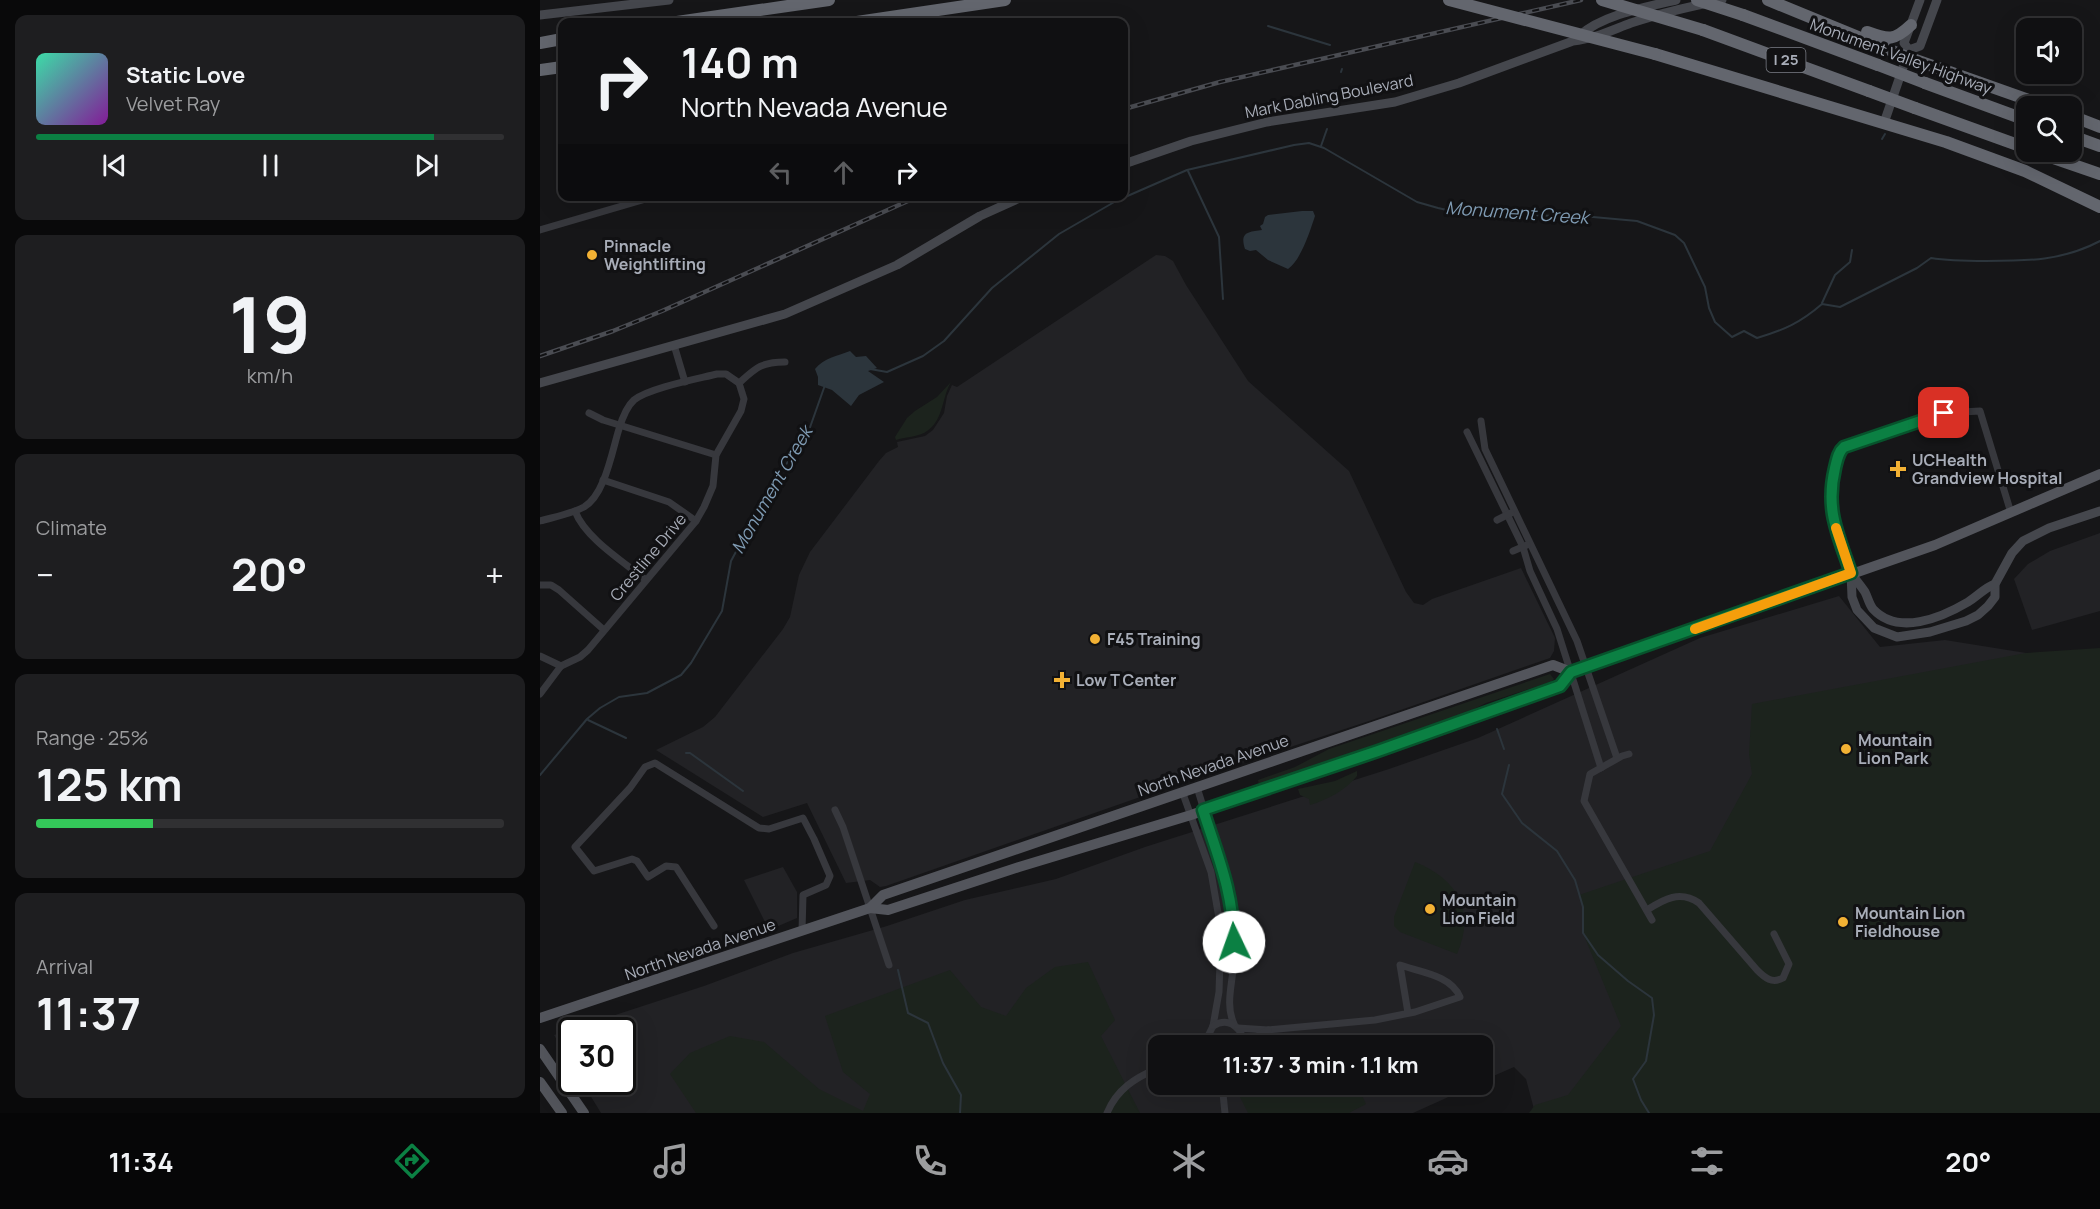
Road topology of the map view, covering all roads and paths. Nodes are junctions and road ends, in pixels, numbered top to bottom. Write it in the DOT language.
graph roads {
  1 [pos="669,0"];
  2 [pos="829,0"];
  3 [pos="1005,0"];
  4 [pos="1448,0"];
  5 [pos="1602,0"];
  6 [pos="1676,0"];
  7 [pos="1697,0"];
  8 [pos="1722,0"];
  9 [pos="1937,0"];
  10 [pos="1773,2"];
  11 [pos="1918,3"];
  12 [pos="591,4"];
  13 [pos="1795,8"];
  14 [pos="540,15"];
  15 [pos="705,18"];
  16 [pos="884,18"];
  17 [pos="1911,25"];
  18 [pos="558,40"];
  19 [pos="1573,41"];
  20 [pos="540,43"];
  21 [pos="1908,54"];
  22 [pos="558,68"];
  23 [pos="540,70"];
  24 [pos="2019,96"];
  25 [pos="2016,116"];
  26 [pos="2082,120"];
  27 [pos="1884,123"];
  28 [pos="2100,127"];
  29 [pos="2082,140"];
  30 [pos="2016,144"];
  31 [pos="2100,146"];
  32 [pos="2065,162"];
  33 [pos="1128,163"];
  34 [pos="2096,173"];
  35 [pos="639,201"];
  36 [pos="1013,201"];
  37 [pos="2100,207"];
  38 [pos="540,230"];
  39 [pos="674,345"];
  40 [pos="785,362"];
  41 [pos="685,382"];
  42 [pos="540,383"];
  43 [pos="739,383"];
  44 [pos="588,413"];
  45 [pos="1481,421"];
  46 [pos="620,425"];
  47 [pos="1467,432"];
  48 [pos="716,455"];
  49 [pos="2100,474"];
  50 [pos="603,480"];
  51 [pos="575,511"];
  52 [pos="1515,511"];
  53 [pos="2100,511"];
  54 [pos="2011,513"];
  55 [pos="1507,514"];
  56 [pos="1497,520"];
  57 [pos="696,521"];
  58 [pos="540,522"];
  59 [pos="1531,543"];
  60 [pos="1523,547"];
  61 [pos="1513,551"];
  62 [pos="1851,573"];
  63 [pos="646,580"];
  64 [pos="540,585"];
  65 [pos="1995,585"];
  66 [pos="604,630"];
  67 [pos="540,656"];
  68 [pos="561,666"];
  69 [pos="1586,667"];
  70 [pos="1571,672"];
  71 [pos="540,694"];
  72 [pos="1629,754"];
  73 [pos="1617,758"];
  74 [pos="1601,768"];
  75 [pos="1197,787"];
  76 [pos="1182,791"];
  77 [pos="835,810"];
  78 [pos="1203,810"];
  79 [pos="1191,814"];
  80 [pos="870,908"];
  81 [pos="1647,910"];
  82 [pos="1652,920"];
  83 [pos="714,926"];
  84 [pos="802,931"];
  85 [pos="1774,934"];
  86 [pos="889,964"];
  87 [pos="1408,1014"];
  88 [pos="540,1018"];
  89 [pos="1213,1026"];
  90 [pos="1236,1026"];
  91 [pos="1268,1030"];
  92 [pos="1208,1035"];
  93 [pos="1239,1035"];
  94 [pos="1259,1035"];
  95 [pos="540,1049"];
  96 [pos="1148,1074"];
  97 [pos="540,1082"];
  98 [pos="1223,1095"];
  99 [pos="562,1113"];
  100 [pos="584,1113"];
  101 [pos="1107,1113"];
  102 [pos="1225,1113"];
  1 -- 12 [label="street"];
  2 -- 15 [label="highway"];
  3 -- 16 [label="highway"];
  4 -- 27 [label="highway, bridge"];
  5 -- 30 [label="highway, I 25, bridge"];
  6 -- 19 [label="street, Mark Dabling Boulevard"];
  7 -- 25 [label="highway, Monument Valley Highway / I 25, bridge"];
  8 -- 19 [label="street, Mark Dabling Boulevard"];
  9 -- 21 [label="street"];
  10 -- 13 [label="highway"];
  11 -- 17 [label="street"];
  12 -- 14 [label="street"];
  13 -- 17 [label="highway"];
  13 -- 21 [label="highway"];
  17 -- 21 [label="street"];
  18 -- 20 [label="highway"];
  19 -- 33 [label="street, Mark Dabling Boulevard"];
  21 -- 24 [label="highway"];
  21 -- 27 [label="street"];
  22 -- 23 [label="highway"];
  26 -- 28 [label="highway"];
  27 -- 37 [label="highway"];
  29 -- 31 [label="highway"];
  32 -- 34 [label="highway"];
  35 -- 38 [label="street"];
  36 -- 39 [label="street"];
  39 -- 41 [label="street"];
  39 -- 42 [label="street"];
  40 -- 43 [label="street"];
  41 -- 43 [label="street"];
  41 -- 46 [label="street"];
  43 -- 48 [label="street, Crestline Drive"];
  44 -- 46 [label="street"];
  45 -- 52 [label="street"];
  46 -- 48 [label="street"];
  46 -- 50 [label="street"];
  47 -- 55 [label="street"];
  48 -- 57 [label="street, Crestline Drive"];
  49 -- 54 [label="main road, North Nevada Avenue"];
  50 -- 51 [label="street"];
  50 -- 57 [label="street"];
  51 -- 58 [label="street"];
  51 -- 63 [label="street"];
  52 -- 55 [label="street"];
  52 -- 59 [label="street"];
  53 -- 65 [label="street"];
  54 -- 62 [label="main road, North Nevada Avenue"];
  54 -- 62 [label="street"];
  55 -- 56 [label="street"];
  55 -- 60 [label="street"];
  57 -- 63 [label="street, Crestline Drive"];
  59 -- 60 [label="street"];
  59 -- 69 [label="street"];
  60 -- 61 [label="street"];
  60 -- 70 [label="street"];
  62 -- 65 [label="street"];
  62 -- 65 [label="street"];
  62 -- 69 [label="main road, North Nevada Avenue"];
  63 -- 66 [label="street, Crestline Drive"];
  64 -- 66 [label="street"];
  66 -- 68 [label="street, Crestline Drive"];
  67 -- 68 [label="street"];
  68 -- 71 [label="street"];
  69 -- 70 [label="main road, North Nevada Avenue"];
  69 -- 73 [label="street"];
  70 -- 74 [label="street"];
  70 -- 75 [label="main road, North Nevada Avenue"];
  70 -- 78 [label="main road, North Nevada Avenue"];
  72 -- 73 [label="street"];
  73 -- 74 [label="street"];
  74 -- 81 [label="street"];
  75 -- 76 [label="main road, North Nevada Avenue"];
  75 -- 78 [label="street"];
  76 -- 79 [label="street"];
  76 -- 80 [label="main road, North Nevada Avenue"];
  77 -- 80 [label="street"];
  78 -- 79 [label="main road, North Nevada Avenue"];
  78 -- 90 [label="street"];
  79 -- 80 [label="main road, North Nevada Avenue"];
  79 -- 89 [label="street"];
  80 -- 84 [label="main road, North Nevada Avenue"];
  80 -- 86 [label="street"];
  81 -- 82 [label="street"];
  81 -- 85 [label="street"];
  83 -- 84 [label="street"];
  84 -- 88 [label="main road, North Nevada Avenue"];
  87 -- 87 [label="street"];
  87 -- 91 [label="street"];
  89 -- 90 [label="street"];
  89 -- 92 [label="street"];
  90 -- 91 [label="street"];
  90 -- 93 [label="street"];
  91 -- 94 [label="street"];
  95 -- 100 [label="main road"];
  96 -- 101 [label="street"];
  97 -- 99 [label="main road"];
  98 -- 102 [label="street"];
}
